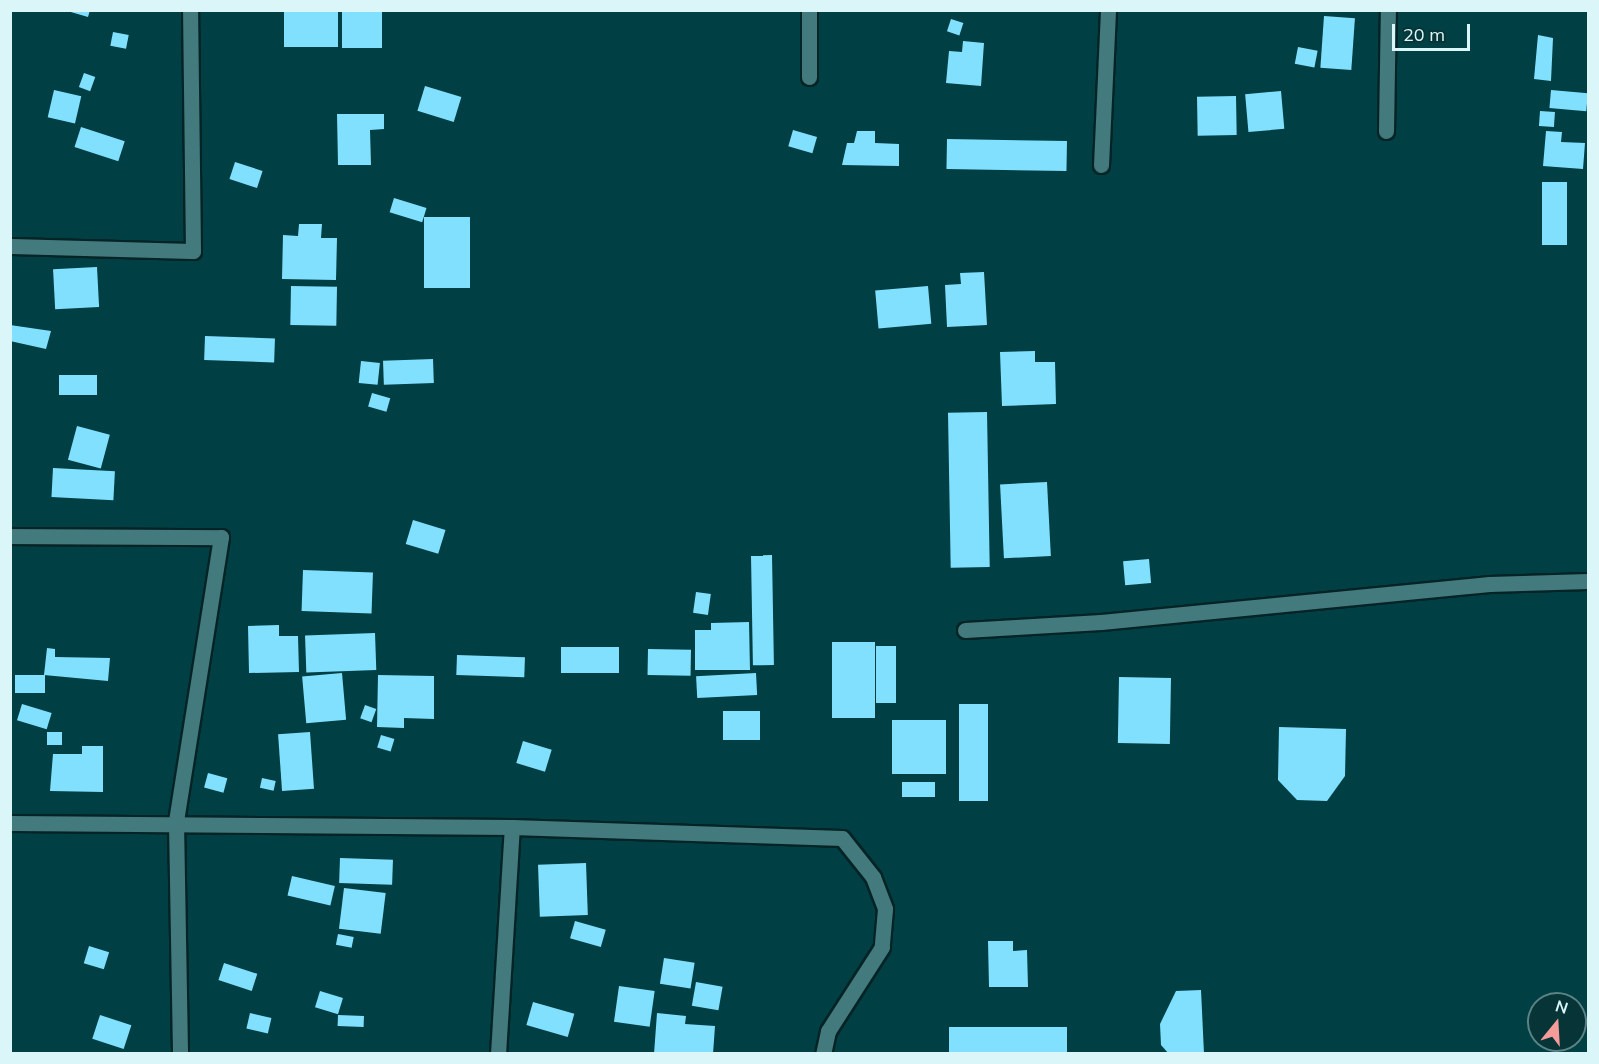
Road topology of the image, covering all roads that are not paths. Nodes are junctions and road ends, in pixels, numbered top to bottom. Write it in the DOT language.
graph roads {
  1 [pos="190,10"];
  2 [pos="809,10"];
  3 [pos="1108,10"];
  4 [pos="1388,10"];
  5 [pos="809,77"];
  6 [pos="1386,131"];
  7 [pos="1101,165"];
  8 [pos="10,246"];
  9 [pos="10,536"];
  10 [pos="1588,581"];
  11 [pos="965,630"];
  12 [pos="176,822"];
  13 [pos="10,823"];
  14 [pos="512,826"];
  15 [pos="180,1053"];
  16 [pos="498,1053"];
  17 [pos="823,1053"];
  1 -- 8 [label="street"];
  2 -- 5 [label="street"];
  3 -- 7 [label="street"];
  4 -- 6 [label="street"];
  9 -- 12 [label="street"];
  10 -- 11 [label="street"];
  12 -- 13 [label="street"];
  12 -- 14 [label="street"];
  12 -- 15 [label="street"];
  14 -- 16 [label="street"];
  14 -- 17 [label="street"];
}
